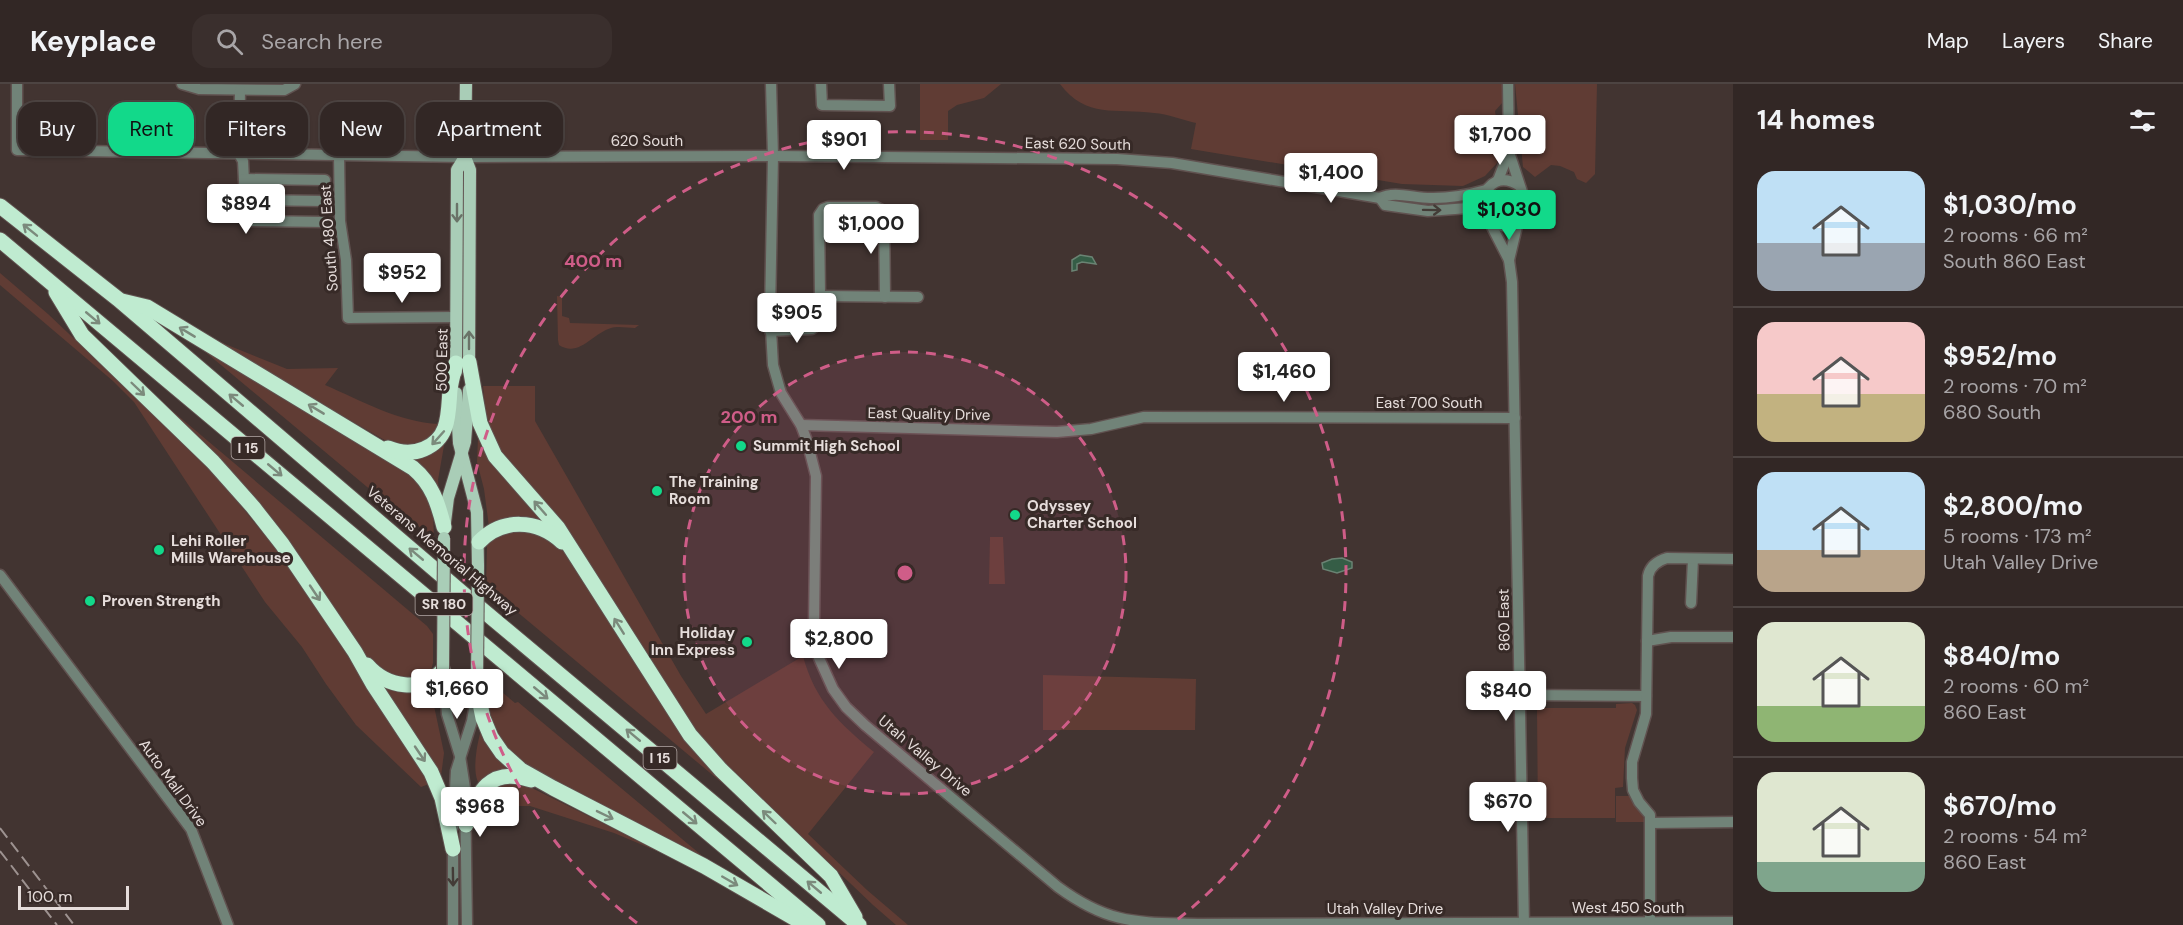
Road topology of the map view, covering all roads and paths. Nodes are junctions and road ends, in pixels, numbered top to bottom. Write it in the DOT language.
graph roads {
  1 [pos="16,84"];
  2 [pos="182,84"];
  3 [pos="466,84"];
  4 [pos="771,84"];
  5 [pos="821,84"];
  6 [pos="889,84"];
  7 [pos="1508,84"];
  8 [pos="295,85"];
  9 [pos="240,90"];
  10 [pos="240,102"];
  11 [pos="1509,152"];
  12 [pos="206,153"];
  13 [pos="240,156"];
  14 [pos="339,156"];
  15 [pos="402,156"];
  16 [pos="773,156"];
  17 [pos="465,157"];
  18 [pos="244,179"];
  19 [pos="324,180"];
  20 [pos="1498,180"];
  21 [pos="1520,186"];
  22 [pos="1486,190"];
  23 [pos="1380,198"];
  24 [pos="245,200"];
  25 [pos="324,201"];
  26 [pos="0,206"];
  27 [pos="1487,219"];
  28 [pos="327,222"];
  29 [pos="1518,222"];
  30 [pos="0,240"];
  31 [pos="1509,260"];
  32 [pos="49,280"];
  33 [pos="820,296"];
  34 [pos="885,297"];
  35 [pos="918,297"];
  36 [pos="118,299"];
  37 [pos="457,317"];
  38 [pos="770,331"];
  39 [pos="463,362"];
  40 [pos="1515,418"];
  41 [pos="801,425"];
  42 [pos="1057,432"];
  43 [pos="366,438"];
  44 [pos="462,456"];
  45 [pos="444,532"];
  46 [pos="479,542"];
  47 [pos="574,555"];
  48 [pos="1693,559"];
  49 [pos="1733,559"];
  50 [pos="0,575"];
  51 [pos="1691,603"];
  52 [pos="1733,637"];
  53 [pos="1647,640"];
  54 [pos="355,652"];
  55 [pos="443,670"];
  56 [pos="477,685"];
  57 [pos="1520,695"];
  58 [pos="1646,696"];
  59 [pos="460,756"];
  60 [pos="553,788"];
  61 [pos="1733,822"];
  62 [pos="1651,823"];
  63 [pos="466,825"];
  64 [pos="453,849"];
  65 [pos="1733,922"];
  66 [pos="1650,923"];
  67 [pos="1524,924"];
  68 [pos="228,925"];
  69 [pos="453,925"];
  70 [pos="467,925"];
  71 [pos="806,925"];
  72 [pos="818,925"];
  73 [pos="860,925"];
  1 -- 12 [label="street, 620 South"];
  2 -- 9 [label="street"];
  3 -- 17 [label="main road, 500 East / SR 180"];
  4 -- 16 [label="street, Utah Valley Drive"];
  5 -- 6 [label="street"];
  7 -- 11 [label="street"];
  8 -- 9 [label="street"];
  9 -- 10 [label="street"];
  11 -- 20 [label="street"];
  11 -- 21 [label="street"];
  13 -- 18 [label="street"];
  14 -- 37 [label="street, South 480 East"];
  15 -- 17 [label="street, 620 South"];
  16 -- 17 [label="street, 620 South"];
  16 -- 23 [label="street, East 620 South"];
  16 -- 38 [label="street, Utah Valley Drive"];
  17 -- 37 [label="main road, 500 East / SR 180, one-way"];
  39 -- 17 [label="main road, 500 East / SR 180, one-way"];
  18 -- 19 [label="street"];
  18 -- 24 [label="street"];
  20 -- 21 [label="street"];
  20 -- 22 [label="street"];
  21 -- 29 [label="street"];
  22 -- 23 [label="street, East 620 South"];
  22 -- 27 [label="street"];
  23 -- 27 [label="street, East 620 South, one-way"];
  24 -- 25 [label="street"];
  24 -- 28 [label="street"];
  36 -- 26 [label="highway, Veterans Memorial Highway / I 15, one-way"];
  27 -- 29 [label="street"];
  27 -- 31 [label="street"];
  29 -- 31 [label="street"];
  30 -- 32 [label="highway, I 15"];
  31 -- 40 [label="street, 860 East"];
  32 -- 54 [label="highway, one-way"];
  32 -- 72 [label="highway, I 15, one-way"];
  33 -- 34 [label="street"];
  33 -- 34 [label="street"];
  33 -- 38 [label="street"];
  34 -- 35 [label="street"];
  43 -- 36 [label="highway, one-way"];
  73 -- 36 [label="highway, Veterans Memorial Highway / I 15, one-way"];
  37 -- 39 [label="main road, 500 East / SR 180"];
  38 -- 41 [label="street, Utah Valley Drive"];
  39 -- 43 [label="highway, one-way"];
  39 -- 44 [label="main road, 500 East / SR 180"];
  47 -- 39 [label="highway, one-way"];
  40 -- 42 [label="street, East 700 South"];
  40 -- 57 [label="street, 860 East"];
  41 -- 42 [label="street, East Quality Drive"];
  41 -- 67 [label="street, Utah Valley Drive"];
  43 -- 45 [label="highway"];
  44 -- 45 [label="main road, 500 East / SR 180"];
  44 -- 46 [label="main road, 500 East / SR 180"];
  45 -- 55 [label="main road, 500 East / SR 180, bridge"];
  46 -- 47 [label="highway"];
  46 -- 56 [label="main road, 500 East / SR 180, bridge"];
  73 -- 47 [label="highway, one-way"];
  48 -- 49 [label="street"];
  48 -- 51 [label="street"];
  48 -- 53 [label="street"];
  50 -- 68 [label="street, Auto Mall Drive"];
  52 -- 53 [label="street"];
  53 -- 58 [label="street"];
  54 -- 55 [label="highway"];
  54 -- 64 [label="highway, one-way"];
  55 -- 59 [label="street, 500 East / SR 180"];
  56 -- 59 [label="street, 500 East / SR 180"];
  56 -- 60 [label="highway"];
  57 -- 58 [label="street"];
  57 -- 67 [label="street, 860 East"];
  58 -- 62 [label="street"];
  59 -- 63 [label="street, 500 East / SR 180"];
  59 -- 64 [label="street, 500 East / SR 180"];
  60 -- 63 [label="highway"];
  60 -- 71 [label="highway, one-way"];
  61 -- 62 [label="street"];
  62 -- 66 [label="street"];
  63 -- 70 [label="street, 500 East / SR 180"];
  64 -- 69 [label="street, 500 East / SR 180, one-way"];
  65 -- 66 [label="street, West 450 South"];
  66 -- 67 [label="street, West 450 South"];
}
